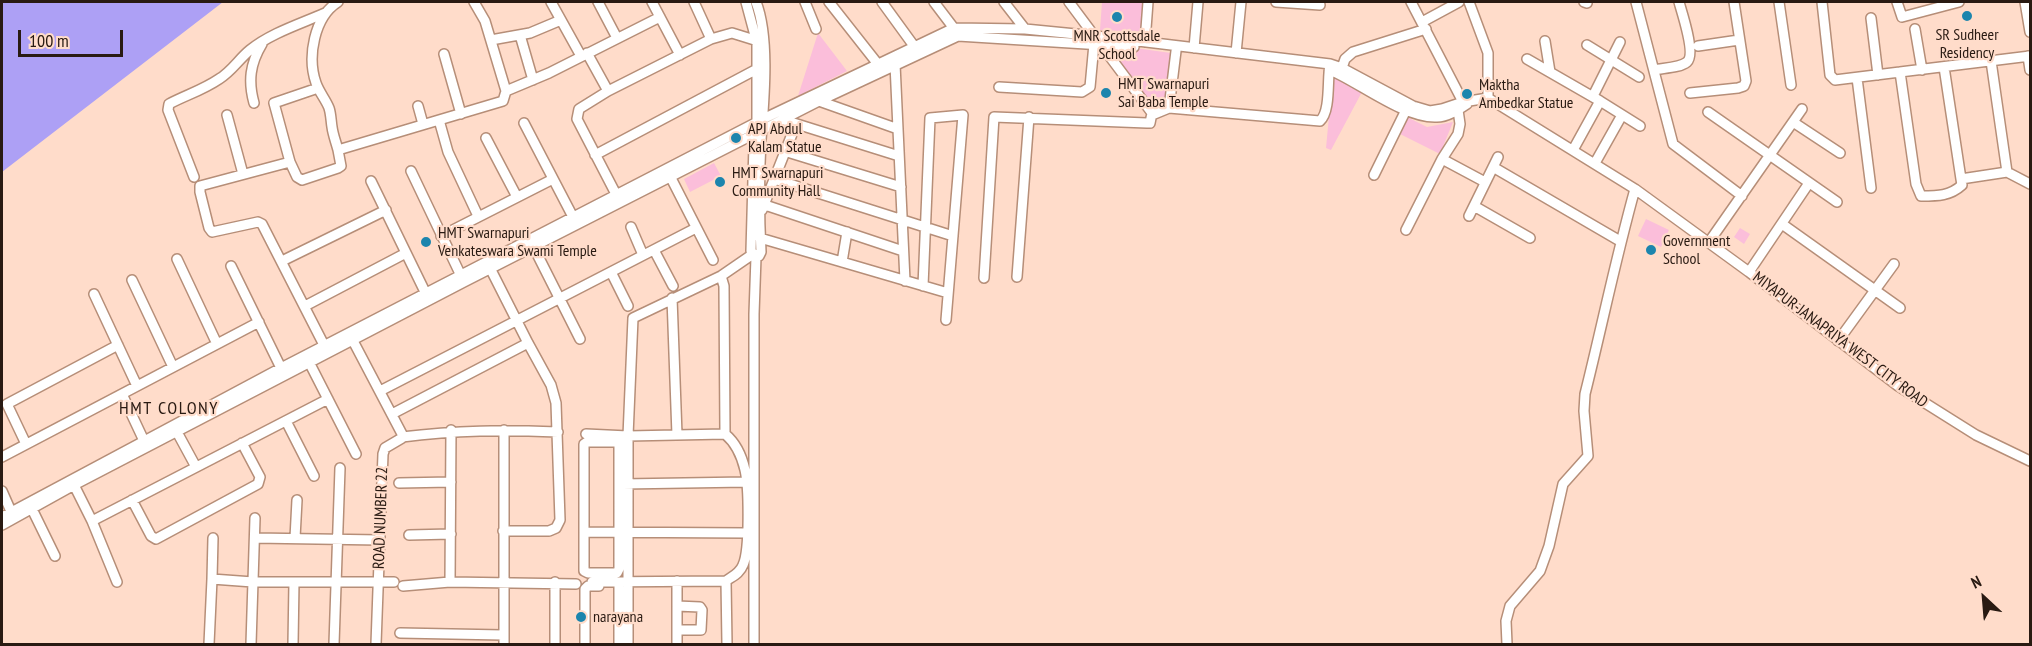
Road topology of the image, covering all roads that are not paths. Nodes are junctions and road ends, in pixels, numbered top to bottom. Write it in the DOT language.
graph roads {
  1 [pos="338,2"];
  2 [pos="474,2"];
  3 [pos="551,2"];
  4 [pos="598,2"];
  5 [pos="652,2"];
  6 [pos="694,2"];
  7 [pos="746,2"];
  8 [pos="756,2"];
  9 [pos="805,2"];
  10 [pos="829,2"];
  11 [pos="882,2"];
  12 [pos="934,2"];
  13 [pos="1004,2"];
  14 [pos="1069,2"];
  15 [pos="1148,2"];
  16 [pos="1198,2"];
  17 [pos="1241,2"];
  18 [pos="1276,2"];
  19 [pos="1410,2"];
  20 [pos="1460,2"];
  21 [pos="1469,2"];
  22 [pos="1636,2"];
  23 [pos="1679,2"];
  24 [pos="1734,2"];
  25 [pos="1779,2"];
  26 [pos="1822,2"];
  27 [pos="1897,2"];
  28 [pos="1959,2"];
  29 [pos="2025,2"];
  30 [pos="1939,4"];
  31 [pos="1320,5"];
  32 [pos="2029,11"];
  33 [pos="325,13"];
  34 [pos="660,17"];
  35 [pos="1871,18"];
  36 [pos="561,20"];
  37 [pos="1424,25"];
  38 [pos="1915,28"];
  39 [pos="816,29"];
  40 [pos="1025,29"];
  41 [pos="956,32"];
  42 [pos="2031,32"];
  43 [pos="520,35"];
  44 [pos="617,38"];
  45 [pos="711,39"];
  46 [pos="491,40"];
  47 [pos="1739,40"];
  48 [pos="1097,41"];
  49 [pos="1545,41"];
  50 [pos="263,42"];
  51 [pos="1145,42"];
  52 [pos="1620,42"];
  53 [pos="760,43"];
  54 [pos="1587,45"];
  55 [pos="914,46"];
  56 [pos="1698,46"];
  57 [pos="1194,48"];
  58 [pos="1176,51"];
  59 [pos="1236,53"];
  60 [pos="444,54"];
  61 [pos="584,55"];
  62 [pos="680,55"];
  63 [pos="2029,56"];
  64 [pos="1527,59"];
  65 [pos="1612,60"];
  66 [pos="1991,61"];
  67 [pos="895,64"];
  68 [pos="881,67"];
  69 [pos="1329,67"];
  70 [pos="1944,67"];
  71 [pos="1342,68"];
  72 [pos="760,69"];
  73 [pos="1654,70"];
  74 [pos="1922,70"];
  75 [pos="2031,70"];
  76 [pos="1550,72"];
  77 [pos="1900,72"];
  78 [pos="1878,75"];
  79 [pos="1639,77"];
  80 [pos="1857,78"];
  81 [pos="533,80"];
  82 [pos="1791,85"];
  83 [pos="999,87"];
  84 [pos="318,88"];
  85 [pos="506,91"];
  86 [pos="608,91"];
  87 [pos="1690,93"];
  88 [pos="1488,98"];
  89 [pos="1597,98"];
  90 [pos="819,101"];
  91 [pos="254,103"];
  92 [pos="1465,104"];
  93 [pos="418,106"];
  94 [pos="1169,108"];
  95 [pos="1802,109"];
  96 [pos="1406,110"];
  97 [pos="1708,112"];
  98 [pos="461,114"];
  99 [pos="227,115"];
  100 [pos="1152,115"];
  101 [pos="1622,115"];
  102 [pos="1029,117"];
  103 [pos="439,120"];
  104 [pos="784,120"];
  105 [pos="1793,122"];
  106 [pos="524,123"];
  107 [pos="423,124"];
  108 [pos="796,124"];
  109 [pos="1640,126"];
  110 [pos="760,127"];
  111 [pos="898,129"];
  112 [pos="486,138"];
  113 [pos="338,150"];
  114 [pos="1573,150"];
  115 [pos="784,151"];
  116 [pos="1839,153"];
  117 [pos="595,154"];
  118 [pos="899,156"];
  119 [pos="1770,156"];
  120 [pos="1498,157"];
  121 [pos="1442,159"];
  122 [pos="290,162"];
  123 [pos="1595,164"];
  124 [pos="1492,167"];
  125 [pos="411,171"];
  126 [pos="2007,172"];
  127 [pos="243,174"];
  128 [pos="1374,175"];
  129 [pos="194,177"];
  130 [pos="670,178"];
  131 [pos="553,179"];
  132 [pos="774,179"];
  133 [pos="1961,179"];
  134 [pos="371,181"];
  135 [pos="1485,182"];
  136 [pos="1809,183"];
  137 [pos="2031,184"];
  138 [pos="901,187"];
  139 [pos="1871,188"];
  140 [pos="1635,189"];
  141 [pos="1742,196"];
  142 [pos="517,197"];
  143 [pos="618,199"];
  144 [pos="1837,202"];
  145 [pos="1474,206"];
  146 [pos="763,208"];
  147 [pos="386,210"];
  148 [pos="478,216"];
  149 [pos="1469,216"];
  150 [pos="573,217"];
  151 [pos="902,220"];
  152 [pos="1782,224"];
  153 [pos="631,227"];
  154 [pos="926,227"];
  155 [pos="696,228"];
  156 [pos="1406,230"];
  157 [pos="847,232"];
  158 [pos="441,236"];
  159 [pos="953,236"];
  160 [pos="760,237"];
  161 [pos="1530,238"];
  162 [pos="1620,241"];
  163 [pos="1709,242"];
  164 [pos="532,243"];
  165 [pos="654,250"];
  166 [pos="903,251"];
  167 [pos="406,253"];
  168 [pos="643,255"];
  169 [pos="754,256"];
  170 [pos="177,259"];
  171 [pos="713,260"];
  172 [pos="282,261"];
  173 [pos="842,262"];
  174 [pos="1894,264"];
  175 [pos="489,265"];
  176 [pos="231,266"];
  177 [pos="610,272"];
  178 [pos="1749,272"];
  179 [pos="722,276"];
  180 [pos="984,278"];
  181 [pos="1017,278"];
  182 [pos="463,279"];
  183 [pos="132,280"];
  184 [pos="905,281"];
  185 [pos="673,286"];
  186 [pos="924,286"];
  187 [pos="1875,290"];
  188 [pos="948,293"];
  189 [pos="94,294"];
  190 [pos="427,297"];
  191 [pos="559,298"];
  192 [pos="672,298"];
  193 [pos="305,306"];
  194 [pos="628,306"];
  195 [pos="1900,308"];
  196 [pos="516,320"];
  197 [pos="946,320"];
  198 [pos="259,322"];
  199 [pos="351,337"];
  200 [pos="580,339"];
  201 [pos="1838,341"];
  202 [pos="528,343"];
  203 [pos="217,344"];
  204 [pos="118,345"];
  205 [pos="326,350"];
  206 [pos="310,364"];
  207 [pos="173,367"];
  208 [pos="282,368"];
  209 [pos="137,386"];
  210 [pos="380,391"];
  211 [pos="122,394"];
  212 [pos="328,399"];
  213 [pos="4,406"];
  214 [pos="392,414"];
  215 [pos="286,421"];
  216 [pos="451,430"];
  217 [pos="504,430"];
  218 [pos="177,432"];
  219 [pos="558,432"];
  220 [pos="586,434"];
  221 [pos="725,434"];
  222 [pos="677,435"];
  223 [pos="402,437"];
  224 [pos="625,440"];
  225 [pos="146,443"];
  226 [pos="26,444"];
  227 [pos="242,444"];
  228 [pos="356,454"];
  229 [pos="2,457"];
  230 [pos="2031,461"];
  231 [pos="196,468"];
  232 [pos="340,468"];
  233 [pos="314,476"];
  234 [pos="451,482"];
  235 [pos="746,482"];
  236 [pos="399,483"];
  237 [pos="623,484"];
  238 [pos="74,485"];
  239 [pos="2,491"];
  240 [pos="132,500"];
  241 [pos="297,500"];
  242 [pos="32,509"];
  243 [pos="13,515"];
  244 [pos="2,517"];
  245 [pos="255,518"];
  246 [pos="92,521"];
  247 [pos="2,525"];
  248 [pos="503,531"];
  249 [pos="584,532"];
  250 [pos="623,532"];
  251 [pos="747,533"];
  252 [pos="451,534"];
  253 [pos="409,536"];
  254 [pos="213,538"];
  255 [pos="255,538"];
  256 [pos="295,538"];
  257 [pos="338,539"];
  258 [pos="380,540"];
  259 [pos="55,556"];
  260 [pos="212,579"];
  261 [pos="677,581"];
  262 [pos="726,581"];
  263 [pos="117,582"];
  264 [pos="253,582"];
  265 [pos="294,582"];
  266 [pos="337,582"];
  267 [pos="379,582"];
  268 [pos="450,582"];
  269 [pos="504,582"];
  270 [pos="555,582"];
  271 [pos="592,582"];
  272 [pos="576,584"];
  273 [pos="625,585"];
  274 [pos="677,606"];
  275 [pos="624,626"];
  276 [pos="677,630"];
  277 [pos="400,633"];
  278 [pos="450,634"];
  279 [pos="503,640"];
  280 [pos="209,645"];
  281 [pos="251,645"];
  282 [pos="293,645"];
  283 [pos="334,645"];
  284 [pos="376,645"];
  285 [pos="450,645"];
  286 [pos="555,645"];
  287 [pos="585,645"];
  288 [pos="619,645"];
  289 [pos="628,645"];
  290 [pos="677,645"];
  291 [pos="727,645"];
  292 [pos="754,645"];
  293 [pos="1507,645"];
  1 -- 33 [label="street"];
  2 -- 46 [label="street"];
  3 -- 36 [label="street"];
  4 -- 44 [label="street"];
  5 -- 34 [label="street"];
  6 -- 45 [label="street"];
  7 -- 53 [label="street"];
  8 -- 53 [label="street"];
  9 -- 39 [label="street"];
  10 -- 68 [label="street"];
  11 -- 55 [label="street"];
  12 -- 41 [label="street"];
  13 -- 40 [label="street"];
  14 -- 48 [label="street"];
  15 -- 51 [label="street"];
  16 -- 57 [label="street"];
  17 -- 59 [label="street"];
  18 -- 31 [label="street"];
  19 -- 37 [label="street"];
  20 -- 37 [label="street"];
  21 -- 88 [label="street"];
  22 -- 73 [label="street"];
  23 -- 73 [label="street"];
  24 -- 47 [label="street"];
  25 -- 82 [label="street"];
  26 -- 80 [label="street"];
  27 -- 30 [label="street"];
  28 -- 30 [label="street"];
  29 -- 32 [label="street"];
  32 -- 42 [label="street"];
  33 -- 50 [label="street"];
  33 -- 84 [label="street"];
  34 -- 44 [label="street"];
  34 -- 62 [label="street"];
  35 -- 78 [label="street"];
  36 -- 43 [label="street"];
  36 -- 61 [label="street"];
  37 -- 71 [label="street"];
  37 -- 92 [label="street"];
  38 -- 74 [label="street"];
  40 -- 41 [label="street"];
  40 -- 48 [label="street"];
  41 -- 48 [label="street"];
  41 -- 55 [label="street"];
  41 -- 67 [label="street"];
  43 -- 46 [label="street"];
  43 -- 81 [label="street"];
  44 -- 61 [label="street"];
  45 -- 53 [label="street"];
  45 -- 62 [label="street"];
  46 -- 85 [label="street"];
  47 -- 56 [label="street"];
  47 -- 87 [label="street"];
  48 -- 51 [label="street"];
  48 -- 58 [label="street"];
  48 -- 83 [label="street"];
  48 -- 100 [label="street"];
  49 -- 76 [label="street"];
  50 -- 91 [label="street"];
  50 -- 129 [label="street"];
  51 -- 57 [label="street"];
  52 -- 65 [label="street"];
  53 -- 72 [label="street"];
  54 -- 65 [label="street"];
  55 -- 68 [label="street"];
  57 -- 59 [label="street"];
  58 -- 69 [label="street"];
  58 -- 94 [label="street"];
  59 -- 69 [label="street"];
  60 -- 98 [label="street"];
  61 -- 81 [label="street"];
  61 -- 86 [label="street"];
  62 -- 86 [label="street"];
  63 -- 66 [label="street"];
  63 -- 75 [label="street"];
  64 -- 76 [label="street"];
  65 -- 79 [label="street"];
  65 -- 89 [label="street"];
  66 -- 70 [label="street"];
  66 -- 126 [label="street"];
  67 -- 68 [label="street"];
  67 -- 111 [label="street"];
  68 -- 90 [label="street"];
  68 -- 110 [label="street"];
  69 -- 71 [label="street"];
  69 -- 94 [label="street"];
  69 -- 96 [label="street"];
  70 -- 74 [label="street"];
  70 -- 133 [label="street"];
  71 -- 92 [label="street"];
  72 -- 110 [label="street"];
  72 -- 117 [label="street"];
  73 -- 141 [label="street"];
  74 -- 77 [label="street"];
  76 -- 89 [label="street"];
  77 -- 78 [label="street"];
  77 -- 133 [label="street"];
  78 -- 80 [label="street"];
  80 -- 139 [label="street"];
  81 -- 85 [label="street"];
  84 -- 113 [label="street"];
  84 -- 122 [label="street"];
  85 -- 98 [label="street"];
  86 -- 117 [label="street"];
  88 -- 92 [label="street"];
  88 -- 114 [label="street, MIYAPUR-JANAPRIYA WEST CITY ROAD"];
  89 -- 101 [label="street"];
  89 -- 114 [label="street"];
  90 -- 104 [label="street"];
  90 -- 111 [label="street"];
  92 -- 96 [label="street"];
  92 -- 121 [label="street"];
  93 -- 107 [label="street"];
  94 -- 100 [label="street"];
  95 -- 105 [label="street"];
  96 -- 128 [label="street"];
  97 -- 119 [label="street"];
  98 -- 103 [label="street"];
  99 -- 127 [label="street"];
  100 -- 102 [label="street"];
  101 -- 109 [label="street"];
  101 -- 123 [label="street"];
  102 -- 180 [label="street"];
  102 -- 181 [label="street"];
  103 -- 107 [label="street"];
  103 -- 148 [label="street"];
  104 -- 108 [label="street"];
  104 -- 110 [label="street"];
  105 -- 116 [label="street"];
  105 -- 119 [label="street"];
  106 -- 131 [label="street"];
  107 -- 113 [label="street"];
  108 -- 115 [label="street"];
  108 -- 118 [label="street"];
  110 -- 130 [label="street"];
  110 -- 143 [label="street"];
  110 -- 146 [label="street"];
  110 -- 169 [label="street"];
  111 -- 118 [label="street"];
  112 -- 142 [label="street"];
  113 -- 122 [label="street"];
  114 -- 123 [label="street, MIYAPUR-JANAPRIYA WEST CITY ROAD"];
  115 -- 132 [label="street"];
  115 -- 138 [label="street"];
  117 -- 143 [label="street"];
  118 -- 138 [label="street"];
  119 -- 136 [label="street"];
  119 -- 141 [label="street"];
  120 -- 124 [label="street"];
  121 -- 135 [label="street"];
  121 -- 156 [label="street"];
  122 -- 127 [label="street"];
  123 -- 140 [label="street, MIYAPUR-JANAPRIYA WEST CITY ROAD"];
  124 -- 135 [label="street"];
  124 -- 162 [label="street"];
  125 -- 158 [label="street"];
  126 -- 133 [label="street"];
  126 -- 137 [label="street"];
  127 -- 172 [label="street"];
  130 -- 143 [label="street"];
  130 -- 155 [label="street"];
  131 -- 142 [label="street"];
  131 -- 150 [label="street"];
  132 -- 146 [label="street"];
  132 -- 151 [label="street"];
  134 -- 147 [label="street"];
  135 -- 145 [label="street"];
  136 -- 144 [label="street"];
  136 -- 152 [label="street"];
  138 -- 151 [label="street"];
  140 -- 162 [label="street"];
  140 -- 163 [label="street, MIYAPUR-JANAPRIYA WEST CITY ROAD"];
  141 -- 163 [label="street"];
  142 -- 148 [label="street"];
  143 -- 150 [label="street"];
  143 -- 164 [label="street"];
  145 -- 149 [label="street"];
  145 -- 161 [label="street"];
  146 -- 157 [label="street"];
  146 -- 160 [label="street"];
  147 -- 167 [label="street"];
  147 -- 172 [label="street"];
  148 -- 158 [label="street"];
  150 -- 164 [label="street"];
  151 -- 154 [label="street"];
  151 -- 166 [label="street"];
  152 -- 178 [label="street"];
  152 -- 187 [label="street"];
  153 -- 168 [label="street"];
  154 -- 159 [label="street"];
  154 -- 159 [label="street"];
  154 -- 186 [label="street"];
  155 -- 165 [label="street"];
  155 -- 171 [label="street"];
  157 -- 166 [label="street"];
  157 -- 173 [label="street"];
  158 -- 182 [label="street"];
  159 -- 188 [label="street"];
  160 -- 169 [label="street"];
  160 -- 173 [label="street"];
  162 -- 293 [label="street"];
  163 -- 178 [label="street, MIYAPUR-JANAPRIYA WEST CITY ROAD"];
  164 -- 175 [label="street"];
  164 -- 191 [label="street"];
  165 -- 168 [label="street"];
  165 -- 185 [label="street"];
  166 -- 184 [label="street"];
  167 -- 190 [label="street"];
  167 -- 193 [label="street"];
  168 -- 177 [label="street"];
  169 -- 179 [label="street"];
  169 -- 292 [label="street"];
  170 -- 203 [label="street"];
  172 -- 193 [label="street"];
  173 -- 184 [label="street"];
  174 -- 187 [label="street"];
  175 -- 182 [label="street"];
  175 -- 196 [label="street"];
  176 -- 198 [label="street"];
  177 -- 191 [label="street"];
  177 -- 194 [label="street"];
  178 -- 201 [label="street, MIYAPUR-JANAPRIYA WEST CITY ROAD"];
  179 -- 192 [label="street"];
  179 -- 221 [label="street"];
  182 -- 190 [label="street"];
  183 -- 207 [label="street"];
  184 -- 186 [label="street"];
  186 -- 188 [label="street"];
  187 -- 195 [label="street"];
  187 -- 201 [label="street"];
  188 -- 197 [label="street"];
  189 -- 204 [label="street"];
  190 -- 199 [label="street"];
  191 -- 196 [label="street"];
  191 -- 200 [label="street"];
  192 -- 222 [label="street"];
  192 -- 224 [label="street"];
  193 -- 205 [label="street"];
  196 -- 202 [label="street"];
  196 -- 210 [label="street"];
  198 -- 203 [label="street"];
  198 -- 208 [label="street"];
  199 -- 205 [label="street"];
  199 -- 210 [label="street"];
  201 -- 230 [label="street, MIYAPUR-JANAPRIYA WEST CITY ROAD"];
  202 -- 214 [label="street"];
  202 -- 219 [label="street"];
  203 -- 207 [label="street"];
  204 -- 209 [label="street"];
  204 -- 213 [label="street"];
  205 -- 206 [label="street"];
  205 -- 208 [label="street"];
  206 -- 212 [label="street"];
  206 -- 218 [label="street"];
  207 -- 209 [label="street"];
  208 -- 225 [label="street"];
  209 -- 211 [label="street"];
  210 -- 214 [label="street"];
  211 -- 225 [label="street"];
  211 -- 226 [label="street"];
  212 -- 215 [label="street"];
  212 -- 228 [label="street"];
  213 -- 226 [label="street"];
  214 -- 223 [label="street"];
  215 -- 227 [label="street"];
  215 -- 233 [label="street"];
  216 -- 217 [label="street"];
  216 -- 223 [label="street"];
  216 -- 234 [label="street"];
  217 -- 219 [label="street"];
  217 -- 248 [label="street"];
  218 -- 225 [label="street"];
  218 -- 231 [label="street"];
  219 -- 248 [label="street"];
  220 -- 224 [label="street"];
  221 -- 222 [label="street"];
  221 -- 235 [label="street"];
  222 -- 224 [label="street"];
  223 -- 258 [label="street, ROAD NUMBER 22"];
  224 -- 237 [label="street"];
  224 -- 249 [label="street"];
  225 -- 238 [label="street"];
  225 -- 243 [label="street"];
  226 -- 229 [label="street"];
  227 -- 231 [label="street"];
  227 -- 240 [label="street"];
  231 -- 240 [label="street"];
  232 -- 257 [label="street"];
  234 -- 236 [label="street"];
  234 -- 252 [label="street"];
  235 -- 237 [label="street"];
  235 -- 251 [label="street"];
  237 -- 250 [label="street"];
  238 -- 242 [label="street"];
  238 -- 246 [label="street"];
  239 -- 243 [label="street"];
  240 -- 246 [label="street"];
  241 -- 256 [label="street"];
  242 -- 243 [label="street"];
  242 -- 259 [label="street"];
  243 -- 244 [label="street"];
  243 -- 247 [label="street"];
  245 -- 255 [label="street"];
  246 -- 263 [label="street"];
  248 -- 269 [label="street"];
  249 -- 250 [label="street"];
  249 -- 250 [label="street"];
  250 -- 251 [label="street"];
  250 -- 273 [label="street"];
  251 -- 262 [label="street"];
  252 -- 253 [label="street"];
  252 -- 268 [label="street"];
  254 -- 260 [label="street"];
  255 -- 256 [label="street"];
  255 -- 264 [label="street"];
  256 -- 257 [label="street"];
  257 -- 258 [label="street"];
  257 -- 266 [label="street"];
  258 -- 267 [label="street, ROAD NUMBER 22"];
  260 -- 264 [label="street"];
  260 -- 280 [label="street"];
  261 -- 262 [label="street"];
  261 -- 273 [label="street"];
  261 -- 274 [label="street"];
  262 -- 291 [label="street"];
  264 -- 265 [label="street"];
  264 -- 281 [label="street"];
  265 -- 266 [label="street"];
  265 -- 282 [label="street"];
  266 -- 267 [label="street"];
  266 -- 283 [label="street"];
  267 -- 268 [label="street"];
  267 -- 284 [label="street, ROAD NUMBER 22"];
  268 -- 269 [label="street"];
  269 -- 270 [label="street"];
  269 -- 279 [label="street"];
  270 -- 272 [label="street"];
  270 -- 286 [label="street"];
  271 -- 273 [label="street"];
  273 -- 275 [label="street"];
  273 -- 287 [label="street"];
  274 -- 276 [label="street"];
  274 -- 276 [label="street"];
  275 -- 288 [label="street"];
  275 -- 289 [label="street"];
  276 -- 290 [label="street"];
  277 -- 278 [label="street"];
  278 -- 279 [label="street"];
  278 -- 285 [label="street"];
}
